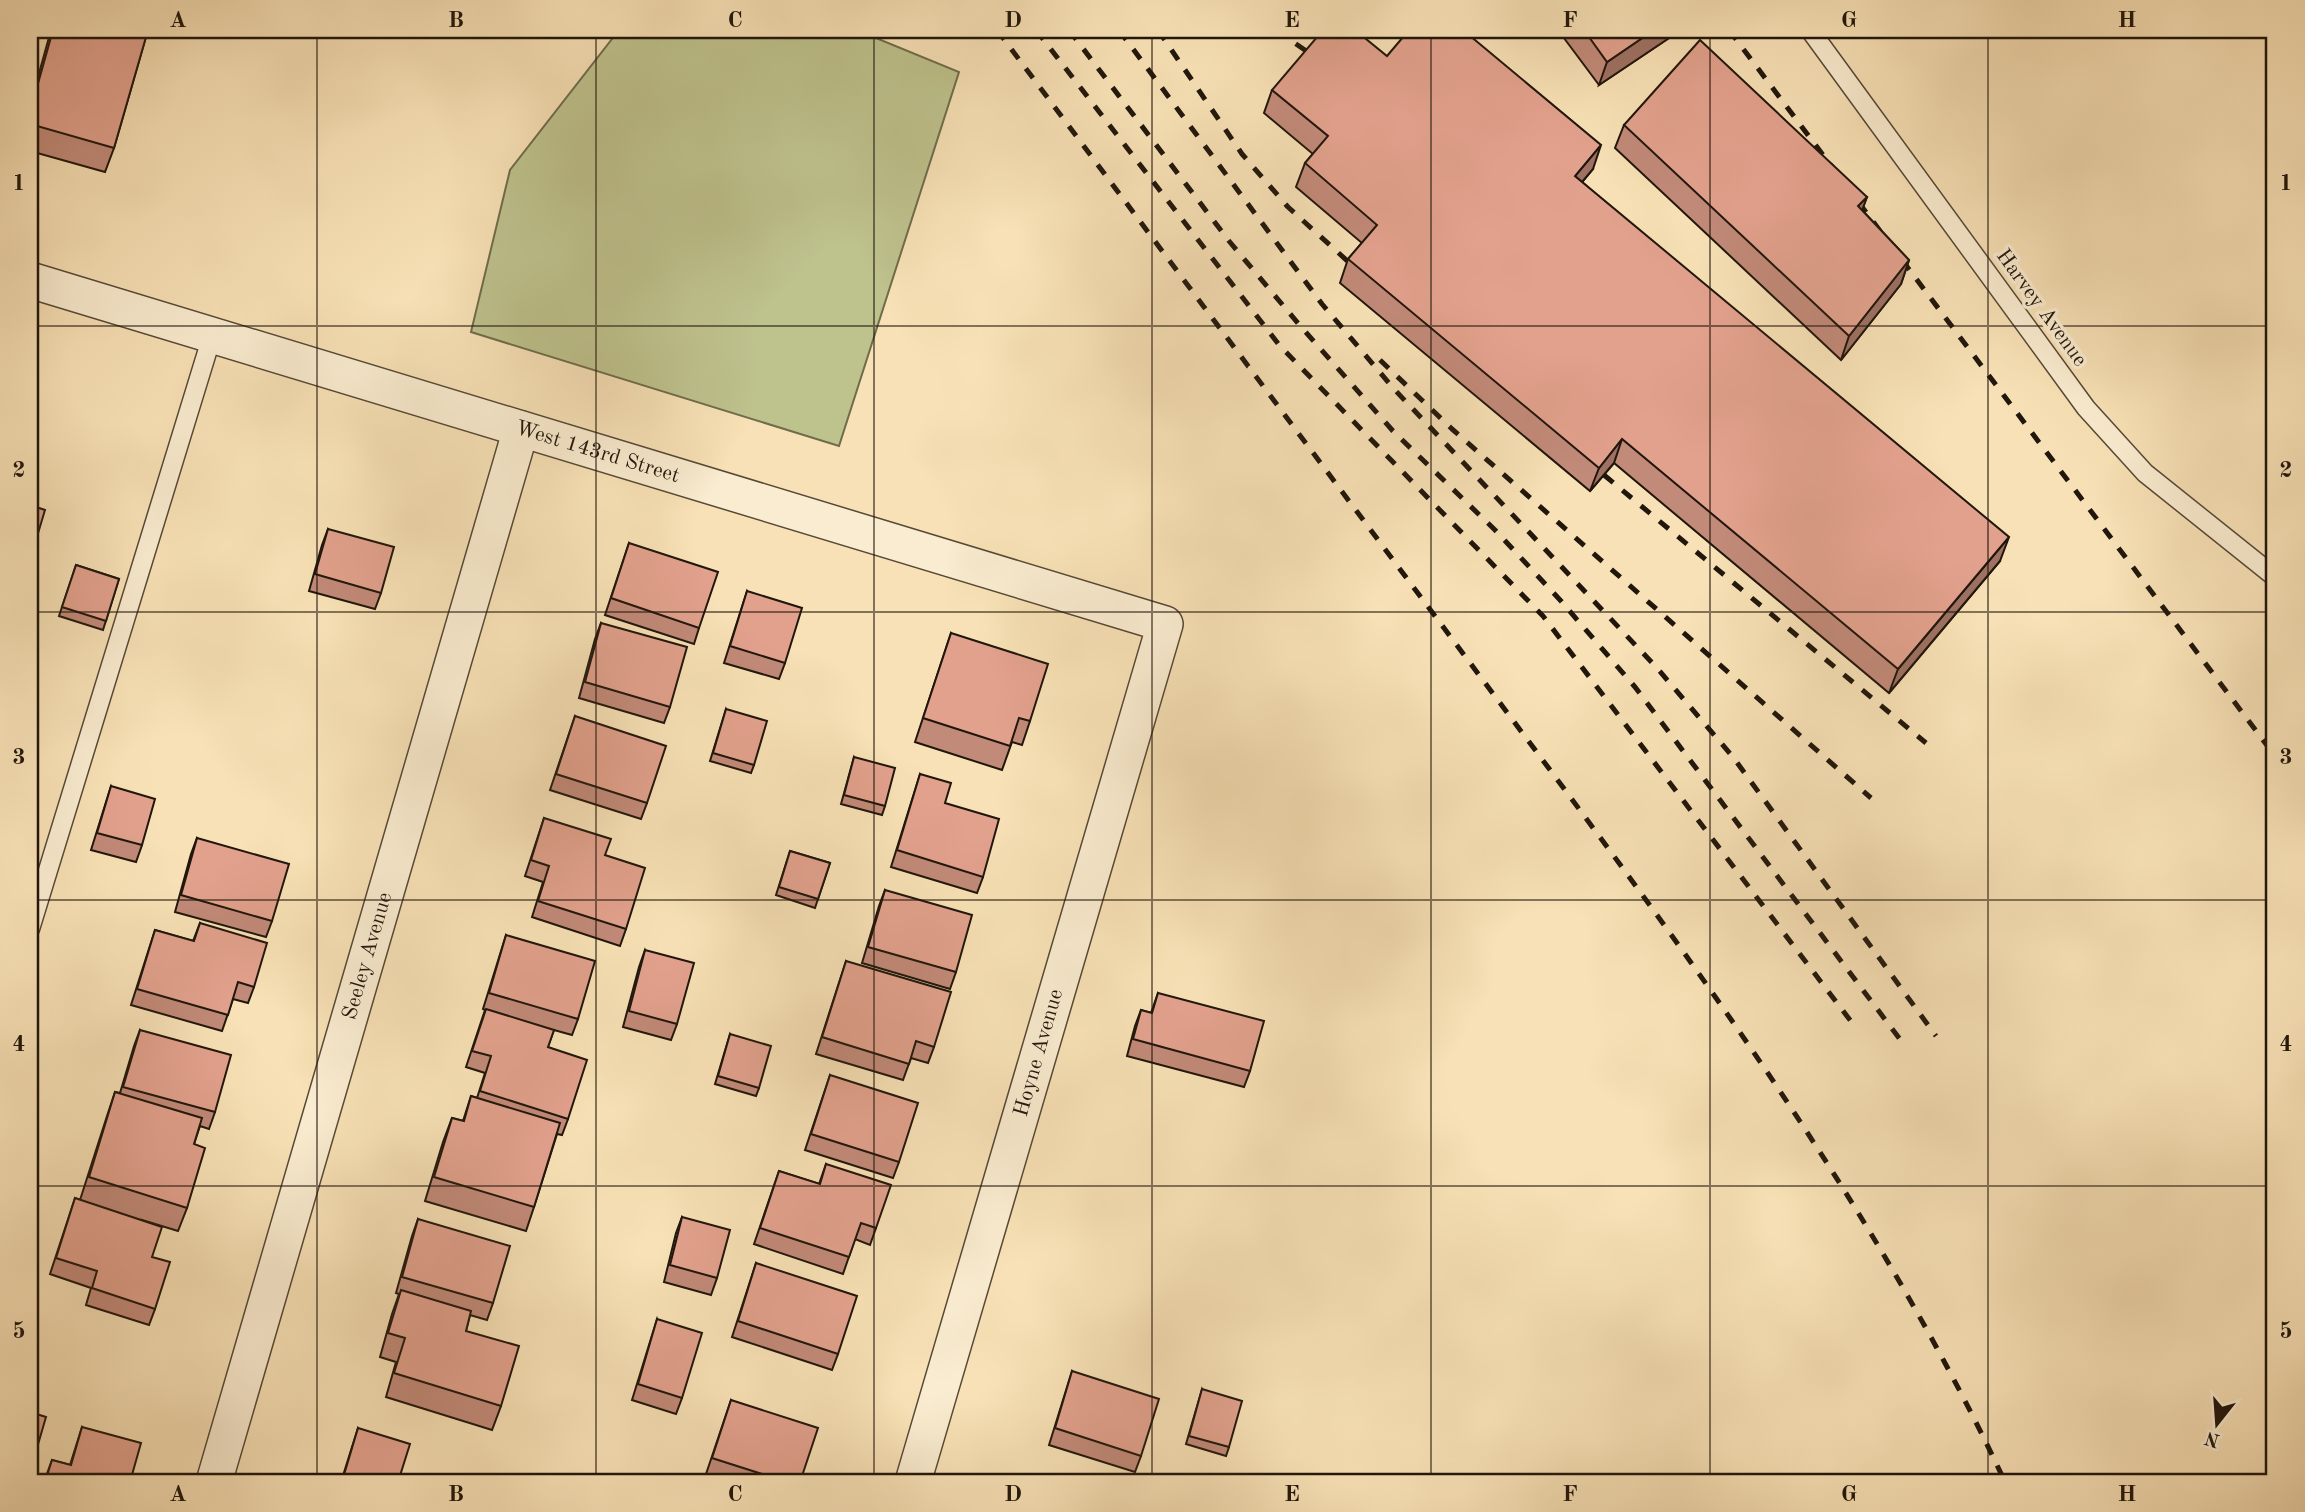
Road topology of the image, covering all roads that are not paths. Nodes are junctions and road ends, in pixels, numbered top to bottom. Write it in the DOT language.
graph roads {
  1 [pos="1810,30"];
  2 [pos="30,279"];
  3 [pos="212,336"];
  4 [pos="521,429"];
  5 [pos="2275,577"];
  6 [pos="1165,624"];
  7 [pos="30,929"];
  8 [pos="214,1482"];
  9 [pos="913,1482"];
  1 -- 5 [label="lane, Harvey Avenue"];
  2 -- 3 [label="street, West 143rd Street"];
  3 -- 4 [label="street, West 143rd Street"];
  3 -- 7 [label="lane"];
  4 -- 6 [label="street, West 143rd Street"];
  4 -- 8 [label="street, Seeley Avenue"];
  6 -- 9 [label="street, Hoyne Avenue"];
}
